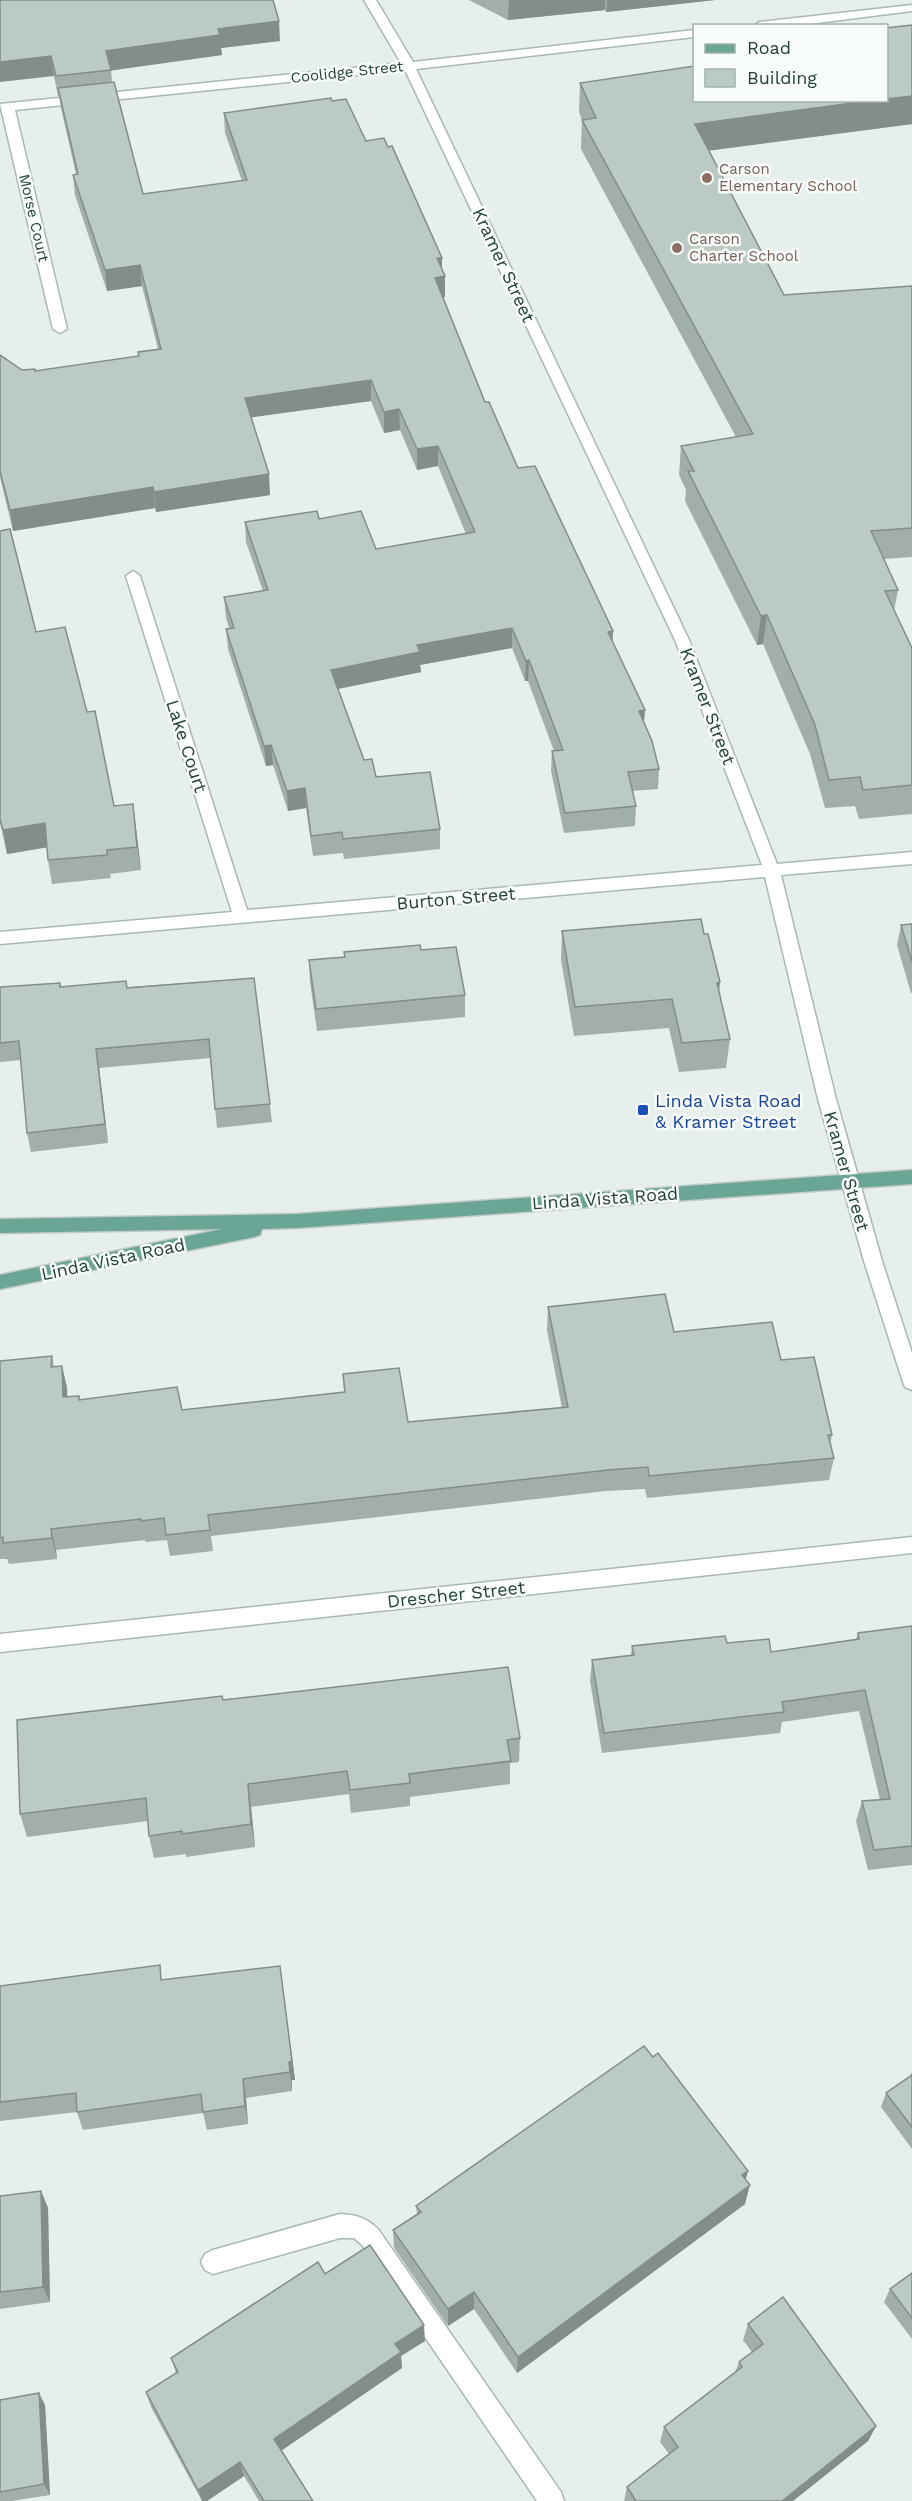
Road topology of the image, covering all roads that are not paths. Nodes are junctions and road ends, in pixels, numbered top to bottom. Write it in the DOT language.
graph roads {
  1 [pos="370,0"];
  2 [pos="912,8"];
  3 [pos="776,24"];
  4 [pos="693,33"];
  5 [pos="409,66"];
  6 [pos="4,107"];
  7 [pos="60,328"];
  8 [pos="133,576"];
  9 [pos="912,858"];
  10 [pos="771,869"];
  11 [pos="241,916"];
  12 [pos="0,938"];
  13 [pos="912,1177"];
  14 [pos="850,1180"];
  15 [pos="297,1221"];
  16 [pos="0,1226"];
  17 [pos="0,1282"];
  18 [pos="912,1382"];
  19 [pos="912,1545"];
  20 [pos="0,1643"];
  21 [pos="213,2262"];
  22 [pos="552,2501"];
  1 -- 5 [label="street, Kramer Street"];
  2 -- 3 [label="street"];
  4 -- 5 [label="street, Coolidge Street"];
  5 -- 6 [label="street, Coolidge Street"];
  5 -- 10 [label="street, Kramer Street"];
  6 -- 7 [label="street, Morse Court"];
  8 -- 11 [label="street, Lake Court"];
  9 -- 10 [label="street, Burton Street"];
  10 -- 11 [label="street, Burton Street"];
  10 -- 14 [label="street, Kramer Street"];
  11 -- 12 [label="street, Burton Street"];
  13 -- 14 [label="main road, Linda Vista Road"];
  14 -- 15 [label="main road, Linda Vista Road"];
  14 -- 18 [label="street, Kramer Street"];
  15 -- 16 [label="main road, Linda Vista Road"];
  15 -- 17 [label="main road, Linda Vista Road"];
  19 -- 20 [label="street, Drescher Street"];
  21 -- 22 [label="street"];
}
